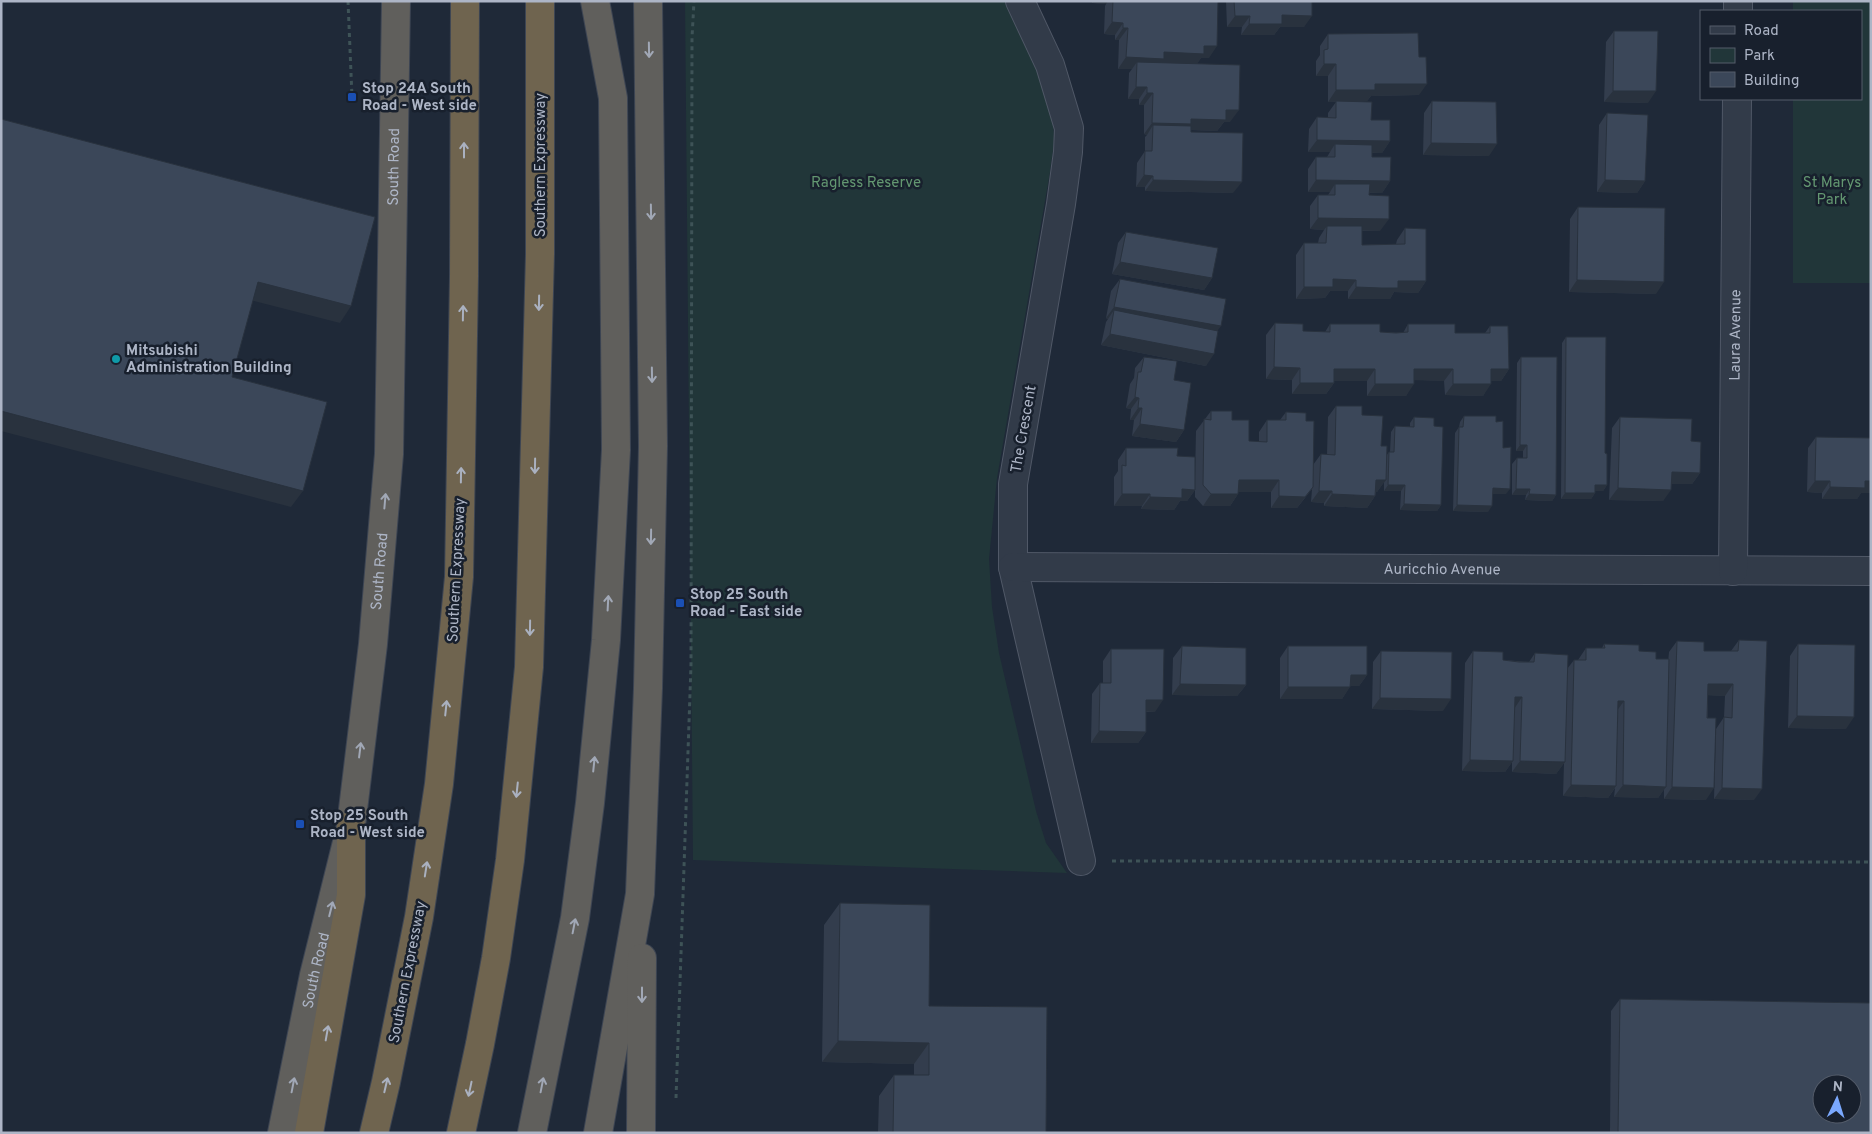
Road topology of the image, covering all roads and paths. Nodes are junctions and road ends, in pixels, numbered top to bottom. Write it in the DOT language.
graph roads {
  1 [pos="348,1"];
  2 [pos="396,1"];
  3 [pos="465,1"];
  4 [pos="540,1"];
  5 [pos="648,1"];
  6 [pos="694,1"];
  7 [pos="1020,1"];
  8 [pos="596,7"];
  9 [pos="352,97"];
  10 [pos="1737,100"];
  11 [pos="1013,567"];
  12 [pos="1733,571"];
  13 [pos="1871,571"];
  14 [pos="351,826"];
  15 [pos="1082,861"];
  16 [pos="1871,862"];
  17 [pos="640,894"];
  18 [pos="676,1100"];
  19 [pos="282,1133"];
  20 [pos="309,1133"];
  21 [pos="374,1133"];
  22 [pos="461,1133"];
  23 [pos="532,1133"];
  24 [pos="598,1133"];
  25 [pos="641,1133"];
  1 -- 9 [label="path"];
  14 -- 2 [label="highway, South Road, one-way"];
  21 -- 3 [label="highway, Southern Expressway, one-way"];
  4 -- 22 [label="highway, Southern Expressway, one-way"];
  5 -- 17 [label="highway, one-way"];
  6 -- 18 [label="path"];
  7 -- 11 [label="street, The Crescent"];
  23 -- 8 [label="highway, one-way"];
  10 -- 12 [label="street, Laura Avenue"];
  11 -- 12 [label="street, Auricchio Avenue"];
  11 -- 15 [label="street, The Crescent"];
  12 -- 13 [label="street, Auricchio Avenue"];
  19 -- 14 [label="highway, South Road, one-way"];
  20 -- 14 [label="highway, one-way"];
  15 -- 16 [label="path"];
  17 -- 24 [label="highway"];
  17 -- 25 [label="highway, one-way"];
}
